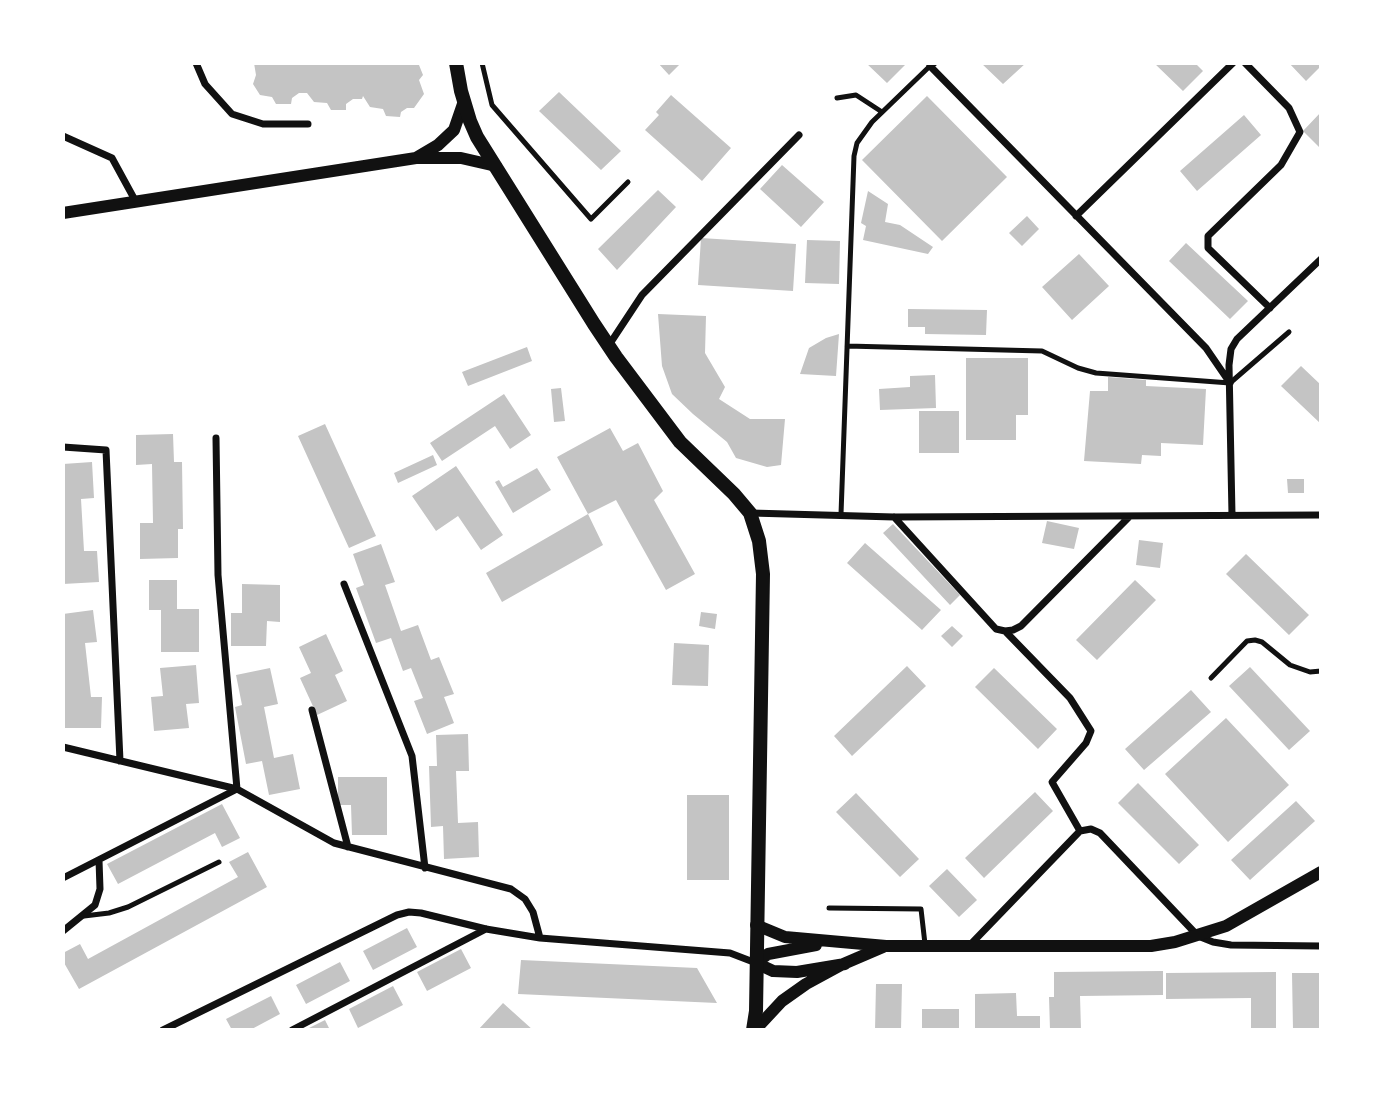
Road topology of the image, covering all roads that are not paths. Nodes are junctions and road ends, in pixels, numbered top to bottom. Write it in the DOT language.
graph roads {
  1 [pos="196,63"];
  2 [pos="456,63"];
  3 [pos="482,63"];
  4 [pos="1233,63"];
  5 [pos="1245,63"];
  6 [pos="932,65"];
  7 [pos="837,98"];
  8 [pos="464,101"];
  9 [pos="882,112"];
  10 [pos="307,124"];
  11 [pos="799,135"];
  12 [pos="63,136"];
  13 [pos="416,158"];
  14 [pos="496,166"];
  15 [pos="628,182"];
  16 [pos="136,202"];
  17 [pos="63,213"];
  18 [pos="1076,215"];
  19 [pos="1321,259"];
  20 [pos="1270,308"];
  21 [pos="1289,332"];
  22 [pos="609,346"];
  23 [pos="848,346"];
  24 [pos="1230,383"];
  25 [pos="216,438"];
  26 [pos="63,447"];
  27 [pos="750,513"];
  28 [pos="841,514"];
  29 [pos="1232,515"];
  30 [pos="1321,515"];
  31 [pos="894,517"];
  32 [pos="1129,517"];
  33 [pos="344,584"];
  34 [pos="1004,631"];
  35 [pos="1321,671"];
  36 [pos="1211,678"];
  37 [pos="312,710"];
  38 [pos="63,747"];
  39 [pos="120,761"];
  40 [pos="237,789"];
  41 [pos="1080,831"];
  42 [pos="348,847"];
  43 [pos="99,860"];
  44 [pos="219,862"];
  45 [pos="425,868"];
  46 [pos="1321,872"];
  47 [pos="63,878"];
  48 [pos="830,908"];
  49 [pos="84,916"];
  50 [pos="756,925"];
  51 [pos="486,929"];
  52 [pos="63,931"];
  53 [pos="1198,936"];
  54 [pos="540,938"];
  55 [pos="837,942"];
  56 [pos="886,946"];
  57 [pos="925,946"];
  58 [pos="969,946"];
  59 [pos="1321,946"];
  60 [pos="756,963"];
  61 [pos="845,964"];
  62 [pos="163,1030"];
  63 [pos="292,1030"];
  64 [pos="754,1030"];
  1 -- 10 [label="street"];
  2 -- 8 [label="main road"];
  3 -- 15 [label="lane"];
  4 -- 18 [label="street"];
  5 -- 20 [label="street"];
  6 -- 9 [label="lane"];
  6 -- 18 [label="street"];
  7 -- 9 [label="lane"];
  8 -- 13 [label="street"];
  8 -- 14 [label="main road"];
  9 -- 23 [label="lane"];
  11 -- 22 [label="street"];
  12 -- 16 [label="street"];
  13 -- 14 [label="street"];
  13 -- 16 [label="street"];
  14 -- 22 [label="main road"];
  16 -- 17 [label="street"];
  18 -- 24 [label="street"];
  19 -- 20 [label="street"];
  20 -- 24 [label="street"];
  21 -- 24 [label="lane"];
  22 -- 27 [label="main road"];
  23 -- 24 [label="lane"];
  23 -- 28 [label="lane"];
  24 -- 29 [label="street"];
  25 -- 40 [label="street"];
  26 -- 39 [label="street"];
  27 -- 28 [label="street"];
  27 -- 50 [label="main road"];
  28 -- 31 [label="street"];
  29 -- 30 [label="street"];
  29 -- 32 [label="street"];
  31 -- 32 [label="street"];
  31 -- 34 [label="street"];
  32 -- 34 [label="street"];
  33 -- 45 [label="street"];
  34 -- 41 [label="street"];
  35 -- 36 [label="lane"];
  37 -- 42 [label="street"];
  38 -- 39 [label="street"];
  39 -- 40 [label="street"];
  40 -- 42 [label="street"];
  40 -- 43 [label="street"];
  41 -- 53 [label="street"];
  41 -- 58 [label="street"];
  42 -- 45 [label="street"];
  43 -- 47 [label="street"];
  43 -- 49 [label="street"];
  44 -- 49 [label="lane"];
  45 -- 54 [label="street"];
  46 -- 53 [label="street"];
  48 -- 57 [label="lane"];
  49 -- 52 [label="street"];
  50 -- 55 [label="street"];
  50 -- 60 [label="main road"];
  51 -- 54 [label="street"];
  51 -- 62 [label="street"];
  51 -- 63 [label="street"];
  53 -- 58 [label="street"];
  53 -- 59 [label="street"];
  54 -- 60 [label="street"];
  55 -- 56 [label="street"];
  55 -- 60 [label="street"];
  56 -- 57 [label="street"];
  56 -- 61 [label="street"];
  57 -- 58 [label="street"];
  60 -- 61 [label="street"];
  60 -- 64 [label="main road"];
  61 -- 64 [label="street"];
}
